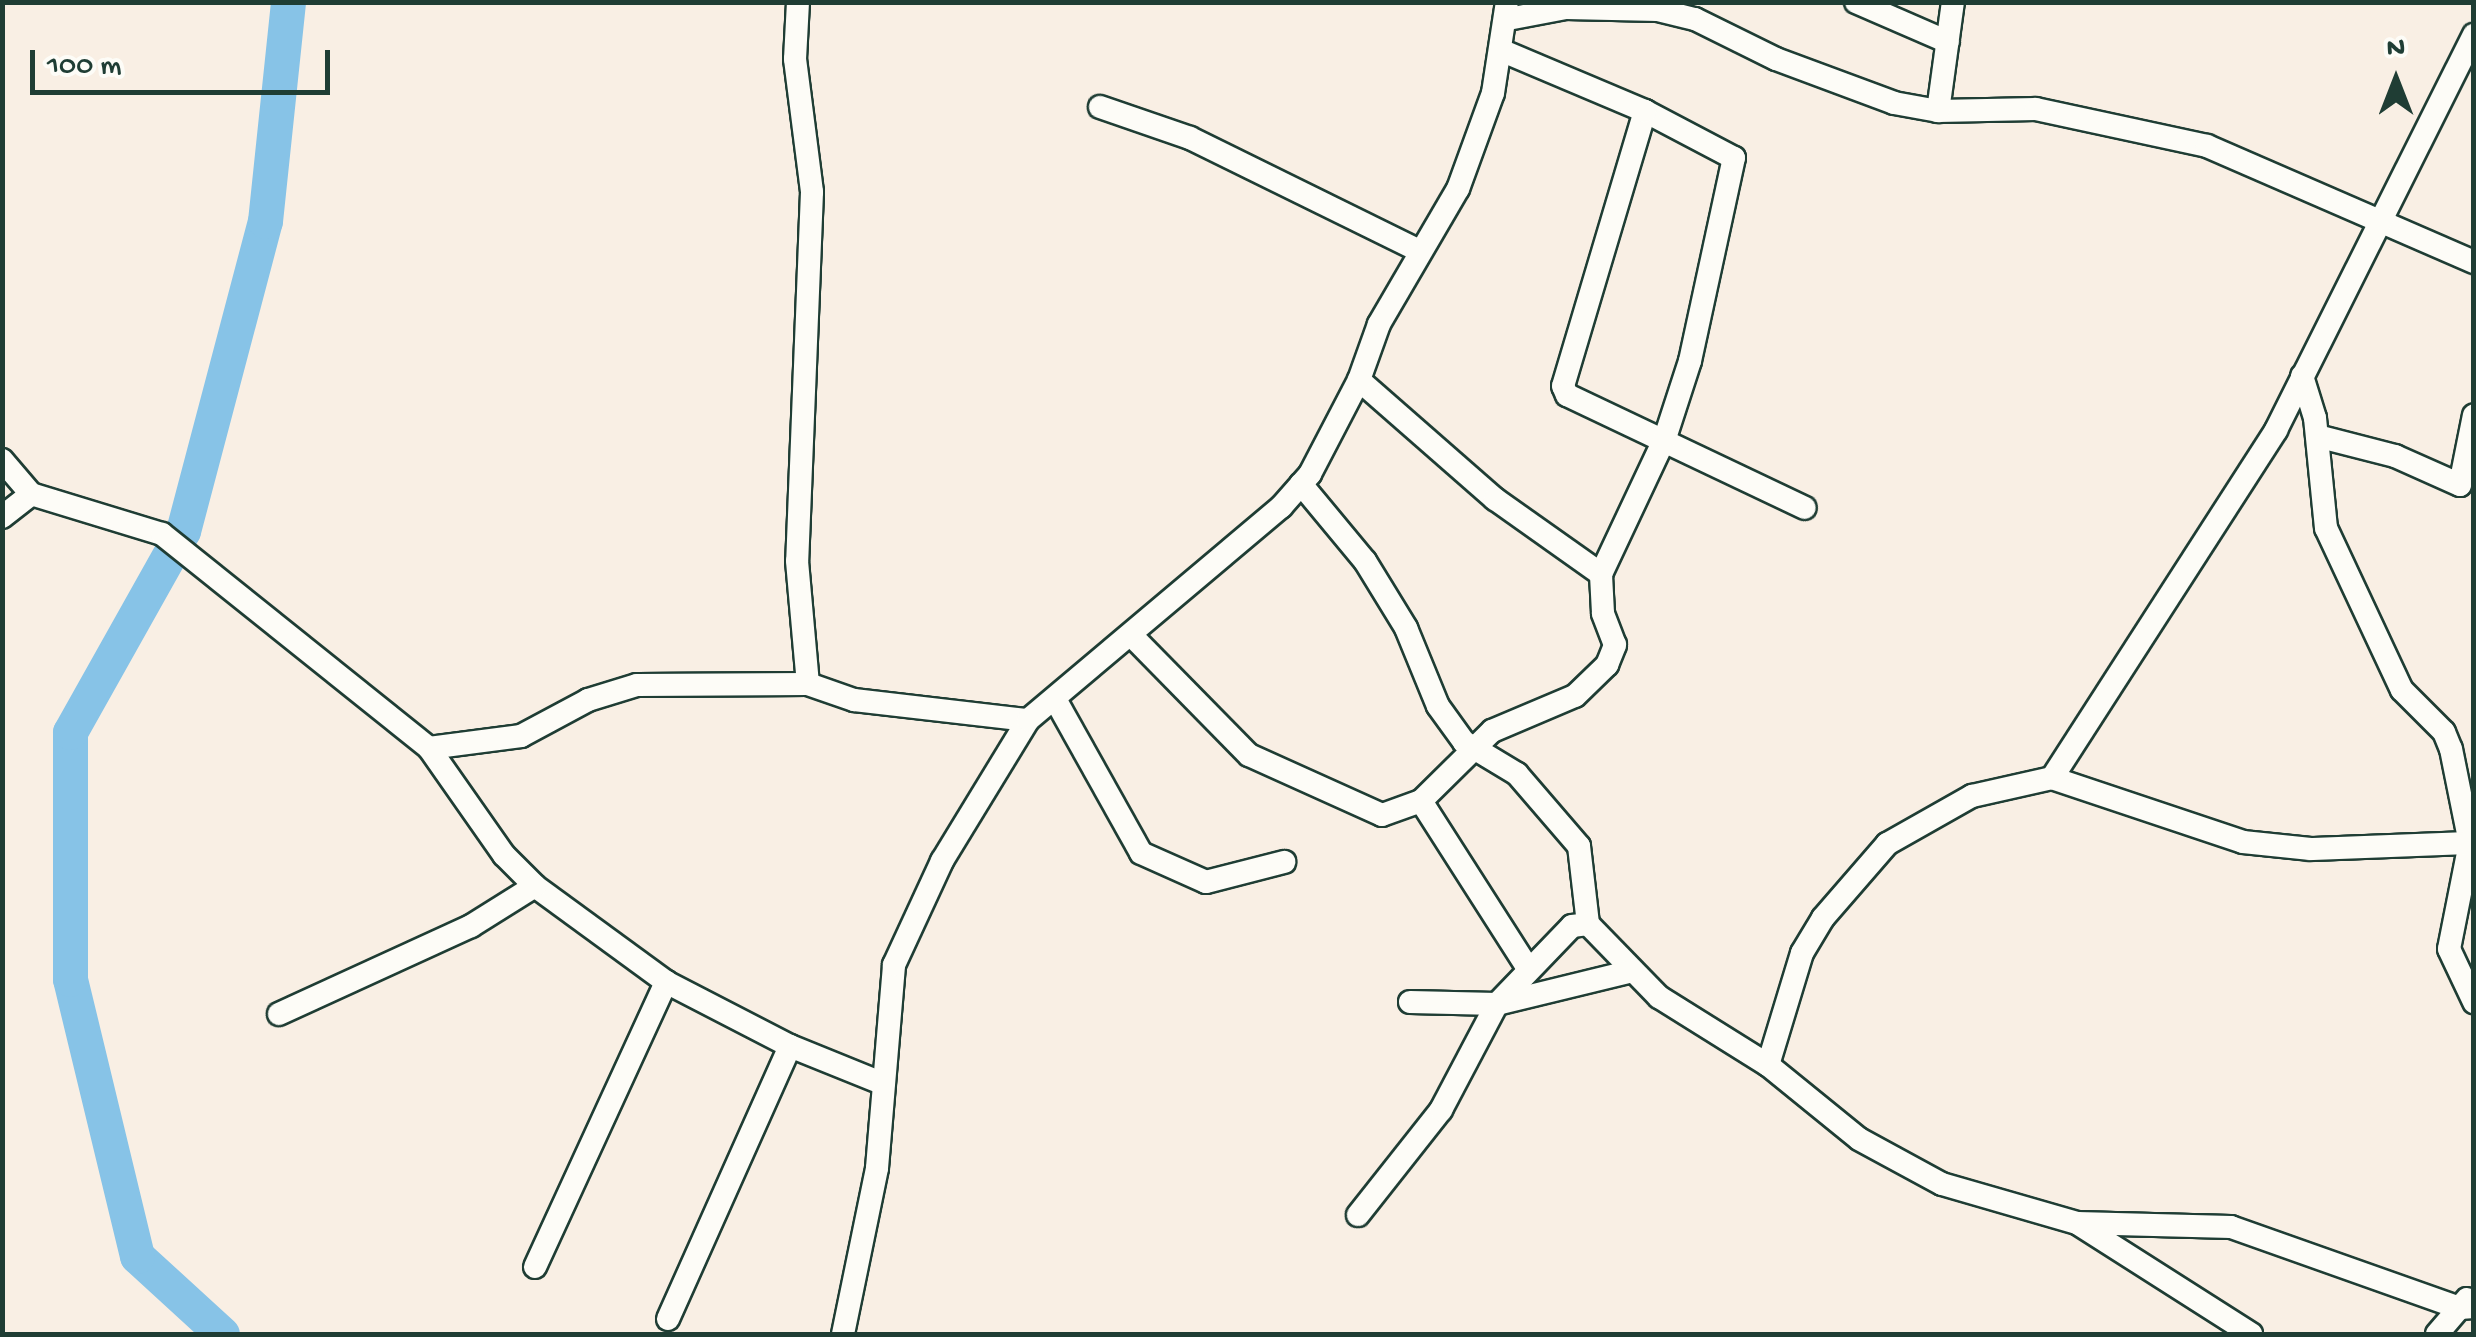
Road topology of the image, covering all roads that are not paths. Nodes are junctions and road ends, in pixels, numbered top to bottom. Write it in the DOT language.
graph roads {
  1 [pos="798,2"];
  2 [pos="1856,2"];
  3 [pos="1953,2"];
  4 [pos="1507,11"];
  5 [pos="2474,36"];
  6 [pos="1948,42"];
  7 [pos="1503,52"];
  8 [pos="1100,107"];
  9 [pos="1645,111"];
  10 [pos="1938,111"];
  11 [pos="2377,219"];
  12 [pos="1418,250"];
  13 [pos="2474,262"];
  14 [pos="2302,376"];
  15 [pos="1358,380"];
  16 [pos="2474,416"];
  17 [pos="2317,436"];
  18 [pos="1665,438"];
  19 [pos="2,460"];
  20 [pos="1301,484"];
  21 [pos="31,494"];
  22 [pos="1805,508"];
  23 [pos="2,517"];
  24 [pos="1601,574"];
  25 [pos="1131,635"];
  26 [pos="808,684"];
  27 [pos="1056,700"];
  28 [pos="1028,720"];
  29 [pos="429,748"];
  30 [pos="1476,754"];
  31 [pos="2052,778"];
  32 [pos="1422,801"];
  33 [pos="2470,843"];
  34 [pos="1284,862"];
  35 [pos="535,886"];
  36 [pos="1588,924"];
  37 [pos="1527,967"];
  38 [pos="1632,971"];
  39 [pos="666,982"];
  40 [pos="1410,1002"];
  41 [pos="2474,1002"];
  42 [pos="1497,1004"];
  43 [pos="279,1014"];
  44 [pos="790,1046"];
  45 [pos="1768,1066"];
  46 [pos="884,1084"];
  47 [pos="1358,1214"];
  48 [pos="2077,1224"];
  49 [pos="534,1267"];
  50 [pos="2469,1302"];
  51 [pos="668,1320"];
  52 [pos="844,1334"];
  53 [pos="2252,1334"];
  54 [pos="2437,1334"];
  1 -- 26 [label="street"];
  2 -- 6 [label="street"];
  3 -- 6 [label="street"];
  4 -- 7 [label="street"];
  4 -- 10 [label="street"];
  5 -- 11 [label="street"];
  6 -- 10 [label="street"];
  7 -- 9 [label="street"];
  7 -- 12 [label="street"];
  8 -- 12 [label="street"];
  9 -- 18 [label="street"];
  9 -- 18 [label="street"];
  10 -- 11 [label="street"];
  11 -- 13 [label="street"];
  11 -- 14 [label="street"];
  12 -- 15 [label="street"];
  14 -- 17 [label="street"];
  14 -- 31 [label="street"];
  15 -- 20 [label="street"];
  15 -- 24 [label="street"];
  16 -- 17 [label="street"];
  17 -- 33 [label="street"];
  18 -- 22 [label="street"];
  18 -- 24 [label="street"];
  19 -- 21 [label="street"];
  20 -- 25 [label="street"];
  20 -- 30 [label="street"];
  21 -- 23 [label="street"];
  21 -- 29 [label="street"];
  24 -- 30 [label="street"];
  25 -- 27 [label="street"];
  25 -- 32 [label="street"];
  26 -- 28 [label="street"];
  26 -- 29 [label="street"];
  27 -- 28 [label="street"];
  27 -- 34 [label="street"];
  28 -- 46 [label="street"];
  29 -- 35 [label="street"];
  30 -- 32 [label="street"];
  30 -- 36 [label="street"];
  31 -- 33 [label="street"];
  31 -- 45 [label="street"];
  32 -- 37 [label="street"];
  33 -- 41 [label="street"];
  35 -- 39 [label="street"];
  35 -- 43 [label="street"];
  36 -- 37 [label="street"];
  36 -- 38 [label="street"];
  37 -- 42 [label="street"];
  38 -- 42 [label="street"];
  38 -- 45 [label="street"];
  39 -- 44 [label="street"];
  39 -- 49 [label="street"];
  40 -- 42 [label="street"];
  42 -- 47 [label="street"];
  44 -- 46 [label="street"];
  44 -- 51 [label="street"];
  45 -- 48 [label="street"];
  46 -- 52 [label="street"];
  48 -- 50 [label="street"];
  48 -- 53 [label="street"];
  50 -- 54 [label="street"];
}
